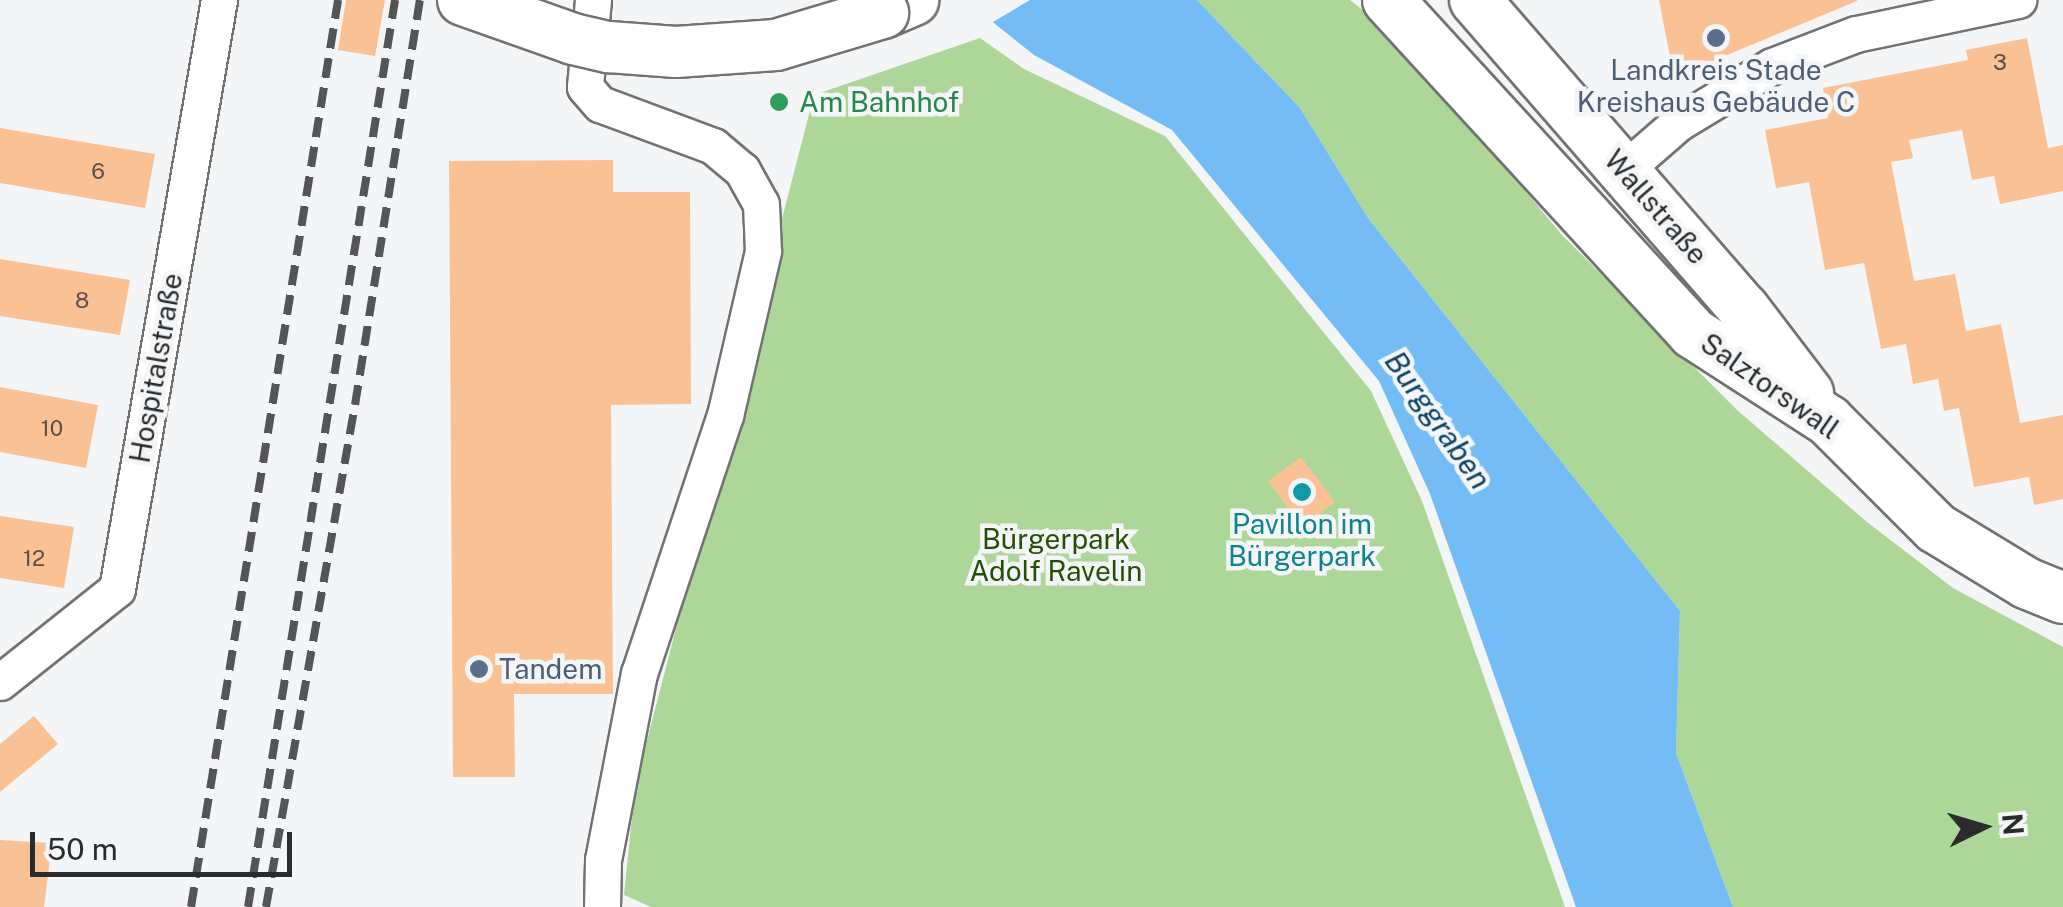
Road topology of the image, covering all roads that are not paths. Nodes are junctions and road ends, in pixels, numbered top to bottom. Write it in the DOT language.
graph roads {
  1 [pos="219,0"];
  2 [pos="464,0"];
  3 [pos="593,0"];
  4 [pos="913,0"];
  5 [pos="1388,0"];
  6 [pos="1475,0"];
  7 [pos="2018,0"];
  8 [pos="1624,170"];
  9 [pos="1579,208"];
  10 [pos="1829,421"];
  11 [pos="2063,598"];
  12 [pos="0,682"];
  13 [pos="602,907"];
  1 -- 12 [label="street, Hospitalstraße"];
  2 -- 4 [label="main road, bridge"];
  3 -- 13 [label="street"];
  5 -- 9 [label="main road, Salztorswall"];
  6 -- 8 [label="main road, Wallstraße"];
  7 -- 8 [label="street"];
  8 -- 9 [label="main road"];
  8 -- 10 [label="main road, Wallstraße"];
  9 -- 10 [label="main road, Salztorswall"];
  10 -- 11 [label="main road, Salztorswall"];
}
